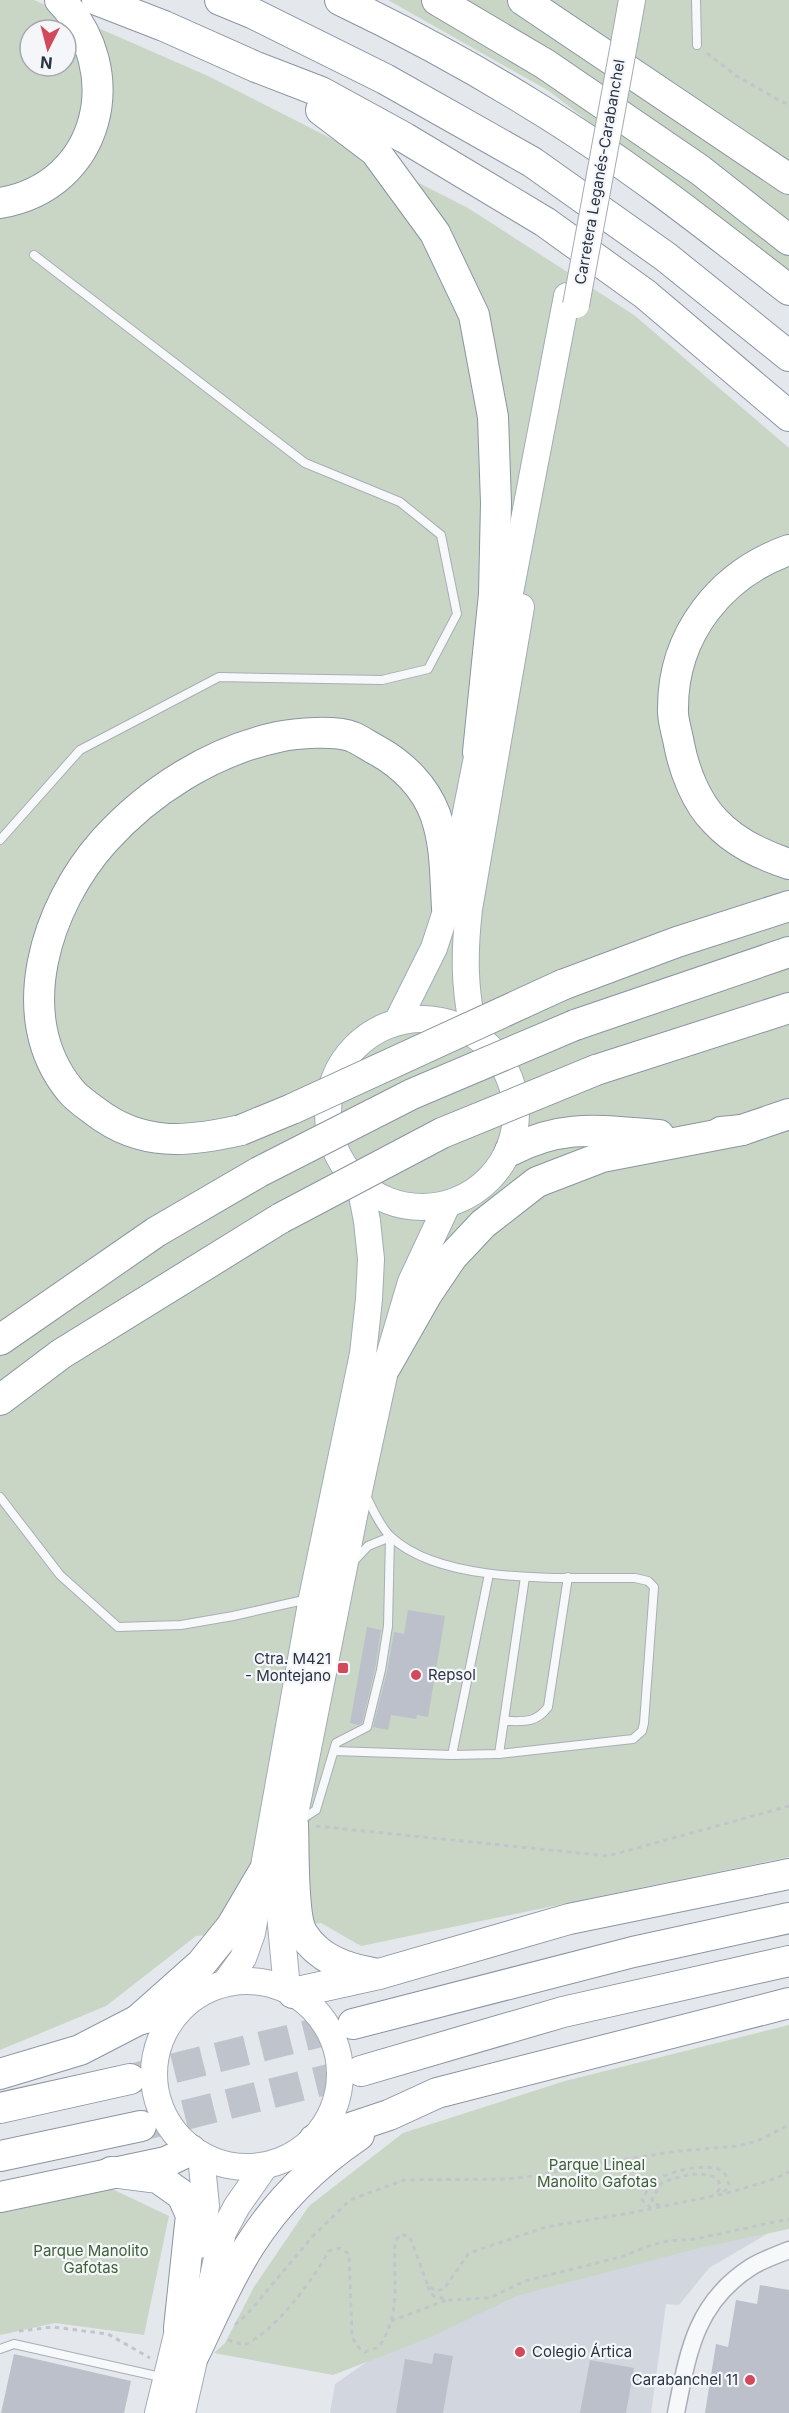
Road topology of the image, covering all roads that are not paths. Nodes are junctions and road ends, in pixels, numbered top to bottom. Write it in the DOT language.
graph roads {
  1 [pos="60,0"];
  2 [pos="97,0"];
  3 [pos="220,0"];
  4 [pos="340,0"];
  5 [pos="437,0"];
  6 [pos="523,0"];
  7 [pos="622,0"];
  8 [pos="632,0"];
  9 [pos="696,0"];
  10 [pos="620,37"];
  11 [pos="697,45"];
  12 [pos="256,67"];
  13 [pos="789,179"];
  14 [pos="0,203"];
  15 [pos="789,240"];
  16 [pos="34,255"];
  17 [pos="789,290"];
  18 [pos="572,300"];
  19 [pos="789,356"];
  20 [pos="789,416"];
  21 [pos="789,550"];
  22 [pos="478,752"];
  23 [pos="0,840"];
  24 [pos="789,864"];
  25 [pos="789,906"];
  26 [pos="447,908"];
  27 [pos="789,952"];
  28 [pos="789,1008"];
  29 [pos="396,1022"];
  30 [pos="474,1033"];
  31 [pos="789,1114"];
  32 [pos="741,1130"];
  33 [pos="510,1151"];
  34 [pos="360,1185"];
  35 [pos="447,1205"];
  36 [pos="0,1340"];
  37 [pos="386,1366"];
  38 [pos="0,1400"];
  39 [pos="360,1486"];
  40 [pos="0,1497"];
  41 [pos="390,1537"];
  42 [pos="343,1572"];
  43 [pos="489,1574"];
  44 [pos="568,1577"];
  45 [pos="525,1578"];
  46 [pos="312,1598"];
  47 [pos="504,1721"];
  48 [pos="334,1751"];
  49 [pos="499,1754"];
  50 [pos="452,1755"];
  51 [pos="293,1824"];
  52 [pos="264,1871"];
  53 [pos="789,1874"];
  54 [pos="789,1918"];
  55 [pos="789,1961"];
  56 [pos="379,1974"];
  57 [pos="225,1983"];
  58 [pos="290,1991"];
  59 [pos="789,2003"];
  60 [pos="180,2008"];
  61 [pos="138,2020"];
  62 [pos="353,2024"];
  63 [pos="361,2071"];
  64 [pos="0,2074"];
  65 [pos="130,2079"];
  66 [pos="0,2108"];
  67 [pos="389,2115"];
  68 [pos="141,2126"];
  69 [pos="314,2140"];
  70 [pos="196,2153"];
  71 [pos="0,2156"];
  72 [pos="265,2166"];
  73 [pos="111,2172"];
  74 [pos="0,2196"];
  75 [pos="789,2250"];
  76 [pos="179,2328"];
  77 [pos="0,2349"];
  78 [pos="195,2355"];
  79 [pos="159,2368"];
  80 [pos="158,2413"];
  81 [pos="182,2413"];
  82 [pos="676,2413"];
  1 -- 14 [label="highway"];
  2 -- 12 [label="highway"];
  3 -- 19 [label="highway"];
  4 -- 17 [label="highway"];
  5 -- 15 [label="highway"];
  6 -- 13 [label="highway"];
  7 -- 10 [label="main road"];
  8 -- 10 [label="main road"];
  9 -- 11 [label="lane"];
  10 -- 18 [label="main road, Carretera Leganés-Carabanchel, bridge"];
  12 -- 20 [label="highway"];
  12 -- 22 [label="highway"];
  16 -- 23 [label="lane"];
  18 -- 22 [label="main road"];
  18 -- 30 [label="main road"];
  21 -- 24 [label="highway"];
  22 -- 26 [label="main road"];
  25 -- 26 [label="highway, bridge"];
  26 -- 29 [label="main road"];
  27 -- 36 [label="highway, bridge"];
  28 -- 38 [label="highway, bridge"];
  29 -- 30 [label="main road"];
  29 -- 34 [label="main road"];
  30 -- 33 [label="main road"];
  31 -- 32 [label="highway"];
  32 -- 33 [label="highway"];
  32 -- 37 [label="highway"];
  33 -- 35 [label="main road"];
  34 -- 35 [label="main road"];
  34 -- 46 [label="main road"];
  35 -- 37 [label="main road"];
  37 -- 39 [label="main road"];
  39 -- 41 [label="lane"];
  39 -- 42 [label="main road"];
  40 -- 46 [label="lane"];
  41 -- 42 [label="lane"];
  41 -- 43 [label="lane"];
  41 -- 48 [label="lane"];
  42 -- 51 [label="main road"];
  43 -- 45 [label="lane"];
  43 -- 50 [label="lane"];
  44 -- 45 [label="lane"];
  44 -- 47 [label="lane"];
  44 -- 49 [label="lane"];
  45 -- 47 [label="lane"];
  46 -- 52 [label="main road"];
  47 -- 49 [label="lane"];
  48 -- 50 [label="lane"];
  48 -- 51 [label="lane"];
  49 -- 50 [label="lane"];
  51 -- 56 [label="highway"];
  51 -- 58 [label="main road"];
  52 -- 57 [label="main road"];
  52 -- 61 [label="highway"];
  53 -- 56 [label="highway"];
  54 -- 62 [label="highway"];
  55 -- 63 [label="highway"];
  56 -- 58 [label="highway"];
  57 -- 58 [label="main road"];
  57 -- 60 [label="main road"];
  58 -- 69 [label="main road"];
  59 -- 67 [label="highway"];
  60 -- 61 [label="highway"];
  60 -- 70 [label="main road"];
  61 -- 64 [label="highway"];
  65 -- 66 [label="highway"];
  67 -- 69 [label="highway"];
  67 -- 78 [label="highway"];
  68 -- 71 [label="highway"];
  69 -- 72 [label="main road"];
  70 -- 72 [label="main road"];
  70 -- 73 [label="highway"];
  70 -- 76 [label="main road"];
  72 -- 78 [label="main road"];
  73 -- 74 [label="highway"];
  73 -- 76 [label="highway"];
  75 -- 82 [label="street"];
  76 -- 79 [label="main road"];
  77 -- 79 [label="lane"];
  78 -- 81 [label="main road"];
  79 -- 80 [label="main road"];
}
